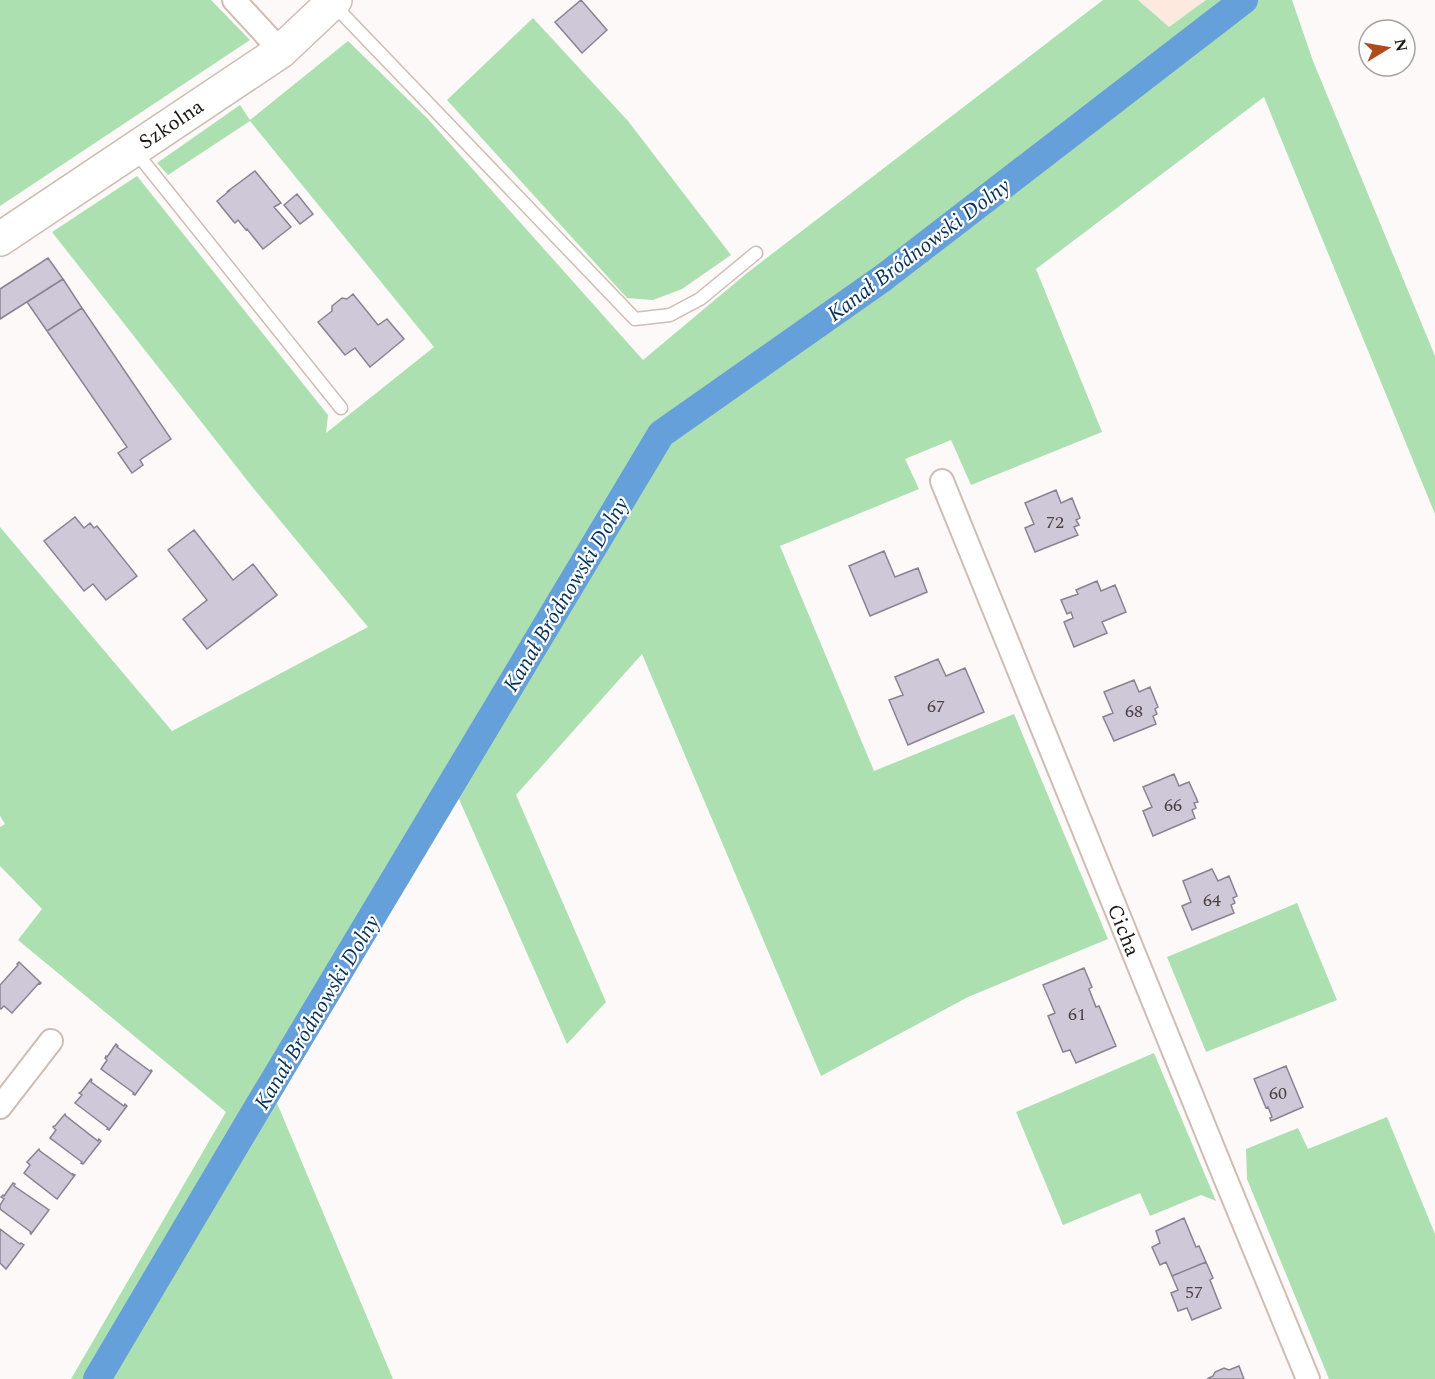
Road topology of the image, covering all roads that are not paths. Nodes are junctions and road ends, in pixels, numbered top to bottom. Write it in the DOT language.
graph roads {
  1 [pos="234,0"];
  2 [pos="333,1"];
  3 [pos="281,51"];
  4 [pos="134,150"];
  5 [pos="0,239"];
  6 [pos="756,253"];
  7 [pos="341,408"];
  8 [pos="942,481"];
  9 [pos="51,1041"];
  10 [pos="0,1107"];
  11 [pos="1308,1379"];
  1 -- 3 [label="street"];
  2 -- 3 [label="street, Szkolna"];
  2 -- 6 [label="lane"];
  3 -- 4 [label="street, Szkolna"];
  4 -- 5 [label="street, Szkolna"];
  4 -- 7 [label="lane"];
  8 -- 11 [label="street, Cicha"];
  9 -- 10 [label="street"];
}
